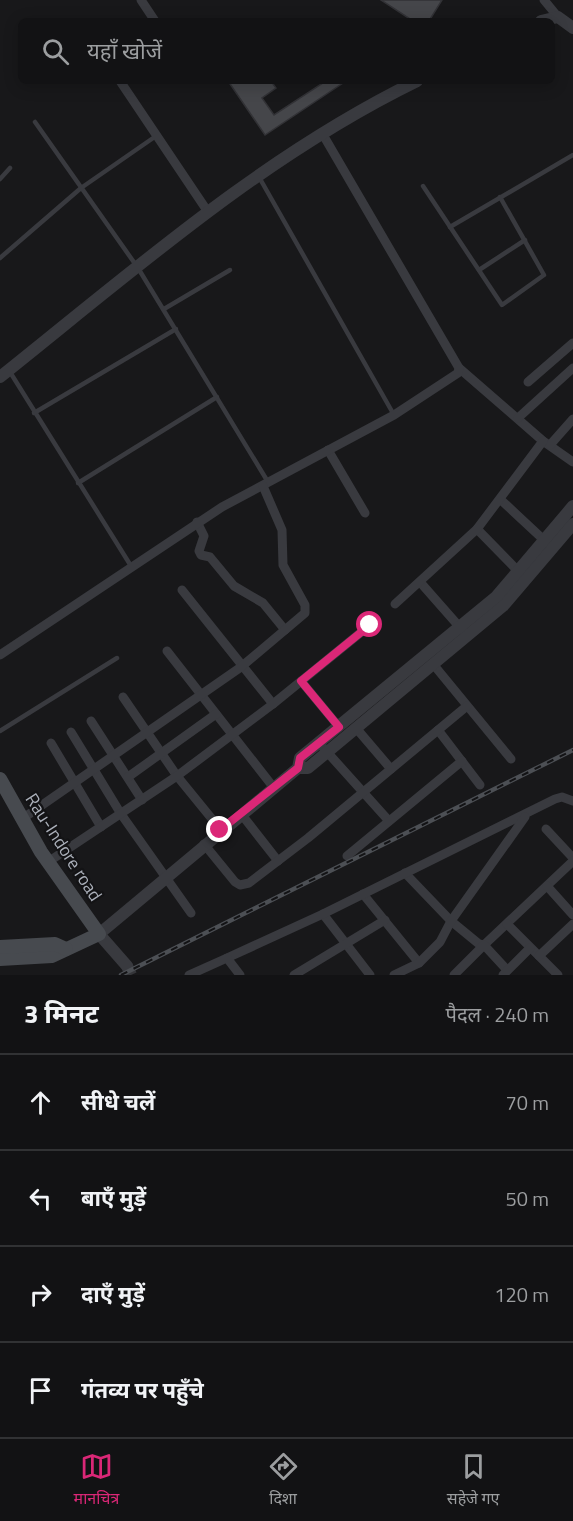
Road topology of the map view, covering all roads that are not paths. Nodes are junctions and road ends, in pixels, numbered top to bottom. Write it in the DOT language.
graph roads {
  1 [pos="141,0"];
  2 [pos="544,0"];
  3 [pos="558,17"];
  4 [pos="153,18"];
  5 [pos="554,18"];
  6 [pos="573,28"];
  7 [pos="122,84"];
  8 [pos="412,84"];
  9 [pos="35,122"];
  10 [pos="322,133"];
  11 [pos="156,136"];
  12 [pos="573,155"];
  13 [pos="10,168"];
  14 [pos="258,176"];
  15 [pos="0,179"];
  16 [pos="423,186"];
  17 [pos="81,188"];
  18 [pos="500,197"];
  19 [pos="208,212"];
  20 [pos="450,227"];
  21 [pos="525,240"];
  22 [pos="0,258"];
  23 [pos="138,268"];
  24 [pos="230,270"];
  25 [pos="479,270"];
  26 [pos="164,309"];
  27 [pos="176,328"];
  28 [pos="573,343"];
  29 [pos="459,368"];
  30 [pos="573,368"];
  31 [pos="4,374"];
  32 [pos="528,382"];
  33 [pos="217,397"];
  34 [pos="34,413"];
  35 [pos="394,415"];
  36 [pos="518,418"];
  37 [pos="573,419"];
  38 [pos="547,443"];
  39 [pos="328,450"];
  40 [pos="573,462"];
  41 [pos="78,483"];
  42 [pos="266,485"];
  43 [pos="501,500"];
  44 [pos="573,506"];
  45 [pos="365,513"];
  46 [pos="197,522"];
  47 [pos="573,524"];
  48 [pos="477,529"];
  49 [pos="545,541"];
  50 [pos="131,566"];
  51 [pos="519,572"];
  52 [pos="420,582"];
  53 [pos="182,590"];
  54 [pos="395,604"];
  55 [pos="370,625"];
  56 [pos="285,630"];
  57 [pos="464,632"];
  58 [pos="167,651"];
  59 [pos="0,655"];
  60 [pos="117,658"];
  61 [pos="433,664"];
  62 [pos="241,666"];
  63 [pos="301,681"];
  64 [pos="200,694"];
  65 [pos="123,697"];
  66 [pos="273,704"];
  67 [pos="467,706"];
  68 [pos="216,714"];
  69 [pos="91,721"];
  70 [pos="339,727"];
  71 [pos="356,728"];
  72 [pos="438,730"];
  73 [pos="0,731"];
  74 [pos="70,732"];
  75 [pos="146,733"];
  76 [pos="232,736"];
  77 [pos="51,743"];
  78 [pos="323,747"];
  79 [pos="161,754"];
  80 [pos="114,756"];
  81 [pos="511,759"];
  82 [pos="462,761"];
  83 [pos="391,769"];
  84 [pos="93,770"];
  85 [pos="177,776"];
  86 [pos="128,777"];
  87 [pos="0,779"];
  88 [pos="75,783"];
  89 [pos="480,785"];
  90 [pos="274,788"];
  91 [pos="363,792"];
  92 [pos="142,800"];
  93 [pos="573,801"];
  94 [pos="121,814"];
  95 [pos="242,815"];
  96 [pos="526,815"];
  97 [pos="22,819"];
  98 [pos="389,821"];
  99 [pos="101,827"];
  100 [pos="220,830"];
  101 [pos="546,830"];
  102 [pos="204,844"];
  103 [pos="347,856"];
  104 [pos="573,860"];
  105 [pos="278,861"];
  106 [pos="48,862"];
  107 [pos="405,873"];
  108 [pos="165,877"];
  109 [pos="547,886"];
  110 [pos="363,894"];
  111 [pos="191,914"];
  112 [pos="323,914"];
  113 [pos="573,915"];
  114 [pos="385,920"];
  115 [pos="451,921"];
  116 [pos="507,924"];
  117 [pos="573,924"];
  118 [pos="99,934"];
  119 [pos="345,945"];
  120 [pos="484,945"];
  121 [pos="0,947"];
  122 [pos="530,948"];
  123 [pos="66,949"];
  124 [pos="538,956"];
  125 [pos="227,958"];
  126 [pos="0,959"];
  127 [pos="419,963"];
  128 [pos="127,966"];
  129 [pos="505,973"];
  130 [pos="189,975"];
  131 [pos="240,975"];
  132 [pos="294,975"];
  133 [pos="370,975"];
  134 [pos="396,975"];
  135 [pos="454,975"];
  136 [pos="558,975"];
  1 -- 4 [label="street"];
  2 -- 3 [label="street"];
  3 -- 5 [label="street"];
  3 -- 6 [label="street"];
  7 -- 11 [label="street"];
  8 -- 10 [label="street"];
  9 -- 17 [label="lane"];
  10 -- 14 [label="street"];
  10 -- 29 [label="street"];
  11 -- 17 [label="lane"];
  11 -- 19 [label="street"];
  12 -- 18 [label="lane"];
  13 -- 15 [label="lane"];
  14 -- 19 [label="street"];
  14 -- 35 [label="lane"];
  16 -- 20 [label="lane"];
  17 -- 22 [label="lane"];
  17 -- 23 [label="lane"];
  18 -- 20 [label="lane"];
  18 -- 21 [label="lane"];
  19 -- 23 [label="street"];
  20 -- 25 [label="lane"];
  21 -- 25 [label="lane"];
  21 -- 25 [label="lane"];
  23 -- 26 [label="lane"];
  23 -- 31 [label="street"];
  24 -- 26 [label="lane"];
  26 -- 27 [label="lane"];
  27 -- 33 [label="lane"];
  27 -- 34 [label="lane"];
  28 -- 32 [label="street"];
  29 -- 35 [label="street"];
  29 -- 36 [label="street"];
  30 -- 36 [label="street"];
  31 -- 34 [label="lane"];
  33 -- 41 [label="lane"];
  33 -- 42 [label="lane"];
  34 -- 41 [label="lane"];
  35 -- 39 [label="street"];
  36 -- 38 [label="street"];
  37 -- 38 [label="street"];
  38 -- 40 [label="street"];
  38 -- 43 [label="street"];
  39 -- 42 [label="street"];
  39 -- 45 [label="street"];
  41 -- 50 [label="lane"];
  42 -- 46 [label="street"];
  42 -- 56 [label="street"];
  43 -- 48 [label="street"];
  43 -- 49 [label="street"];
  44 -- 49 [label="street"];
  46 -- 50 [label="street"];
  46 -- 56 [label="street"];
  47 -- 57 [label="street"];
  48 -- 51 [label="street"];
  48 -- 52 [label="street"];
  49 -- 51 [label="street"];
  50 -- 59 [label="street"];
  51 -- 57 [label="street"];
  52 -- 54 [label="street"];
  52 -- 57 [label="street"];
  53 -- 62 [label="street"];
  55 -- 63 [label="street"];
  56 -- 62 [label="street"];
  57 -- 61 [label="street"];
  57 -- 70 [label="street"];
  58 -- 64 [label="street"];
  60 -- 73 [label="lane"];
  61 -- 67 [label="street"];
  61 -- 71 [label="street"];
  62 -- 64 [label="street"];
  62 -- 66 [label="street"];
  63 -- 66 [label="street"];
  63 -- 70 [label="street"];
  64 -- 68 [label="street"];
  64 -- 75 [label="street"];
  65 -- 75 [label="street"];
  66 -- 76 [label="street"];
  67 -- 72 [label="street"];
  67 -- 81 [label="street"];
  68 -- 76 [label="street"];
  68 -- 79 [label="street"];
  69 -- 80 [label="street"];
  70 -- 78 [label="street"];
  71 -- 78 [label="street"];
  71 -- 83 [label="street"];
  72 -- 82 [label="street"];
  72 -- 83 [label="street"];
  74 -- 84 [label="street"];
  75 -- 79 [label="street"];
  75 -- 80 [label="street"];
  76 -- 85 [label="street"];
  76 -- 90 [label="street"];
  77 -- 88 [label="street"];
  78 -- 90 [label="street"];
  78 -- 91 [label="street"];
  79 -- 85 [label="street"];
  79 -- 86 [label="street"];
  80 -- 84 [label="street"];
  80 -- 86 [label="street"];
  82 -- 89 [label="street"];
  82 -- 98 [label="street"];
  83 -- 91 [label="street"];
  84 -- 88 [label="street"];
  84 -- 94 [label="street"];
  85 -- 92 [label="street"];
  85 -- 100 [label="street"];
  86 -- 92 [label="street"];
  87 -- 97 [label="main road, Rau-Indore road"];
  88 -- 97 [label="street"];
  88 -- 99 [label="street"];
  90 -- 95 [label="street"];
  91 -- 98 [label="street"];
  91 -- 105 [label="street"];
  92 -- 94 [label="street"];
  93 -- 96 [label="street"];
  94 -- 99 [label="street"];
  94 -- 108 [label="street"];
  95 -- 100 [label="street"];
  95 -- 105 [label="street"];
  96 -- 107 [label="street"];
  96 -- 115 [label="street"];
  97 -- 106 [label="main road, Rau-Indore road"];
  98 -- 103 [label="street"];
  99 -- 106 [label="street"];
  100 -- 102 [label="street"];
  101 -- 104 [label="street"];
  102 -- 105 [label="street"];
  102 -- 108 [label="street"];
  104 -- 109 [label="street"];
  106 -- 118 [label="main road, Rau-Indore road"];
  107 -- 110 [label="street"];
  107 -- 115 [label="street"];
  108 -- 111 [label="street"];
  108 -- 118 [label="street"];
  109 -- 113 [label="street"];
  109 -- 116 [label="street"];
  110 -- 112 [label="street"];
  110 -- 114 [label="street"];
  112 -- 119 [label="street"];
  112 -- 125 [label="street"];
  114 -- 119 [label="street"];
  114 -- 127 [label="street"];
  115 -- 120 [label="street"];
  115 -- 127 [label="street"];
  116 -- 120 [label="street"];
  116 -- 122 [label="street"];
  117 -- 124 [label="street"];
  118 -- 123 [label="main road"];
  118 -- 128 [label="street"];
  119 -- 132 [label="street"];
  119 -- 133 [label="street"];
  120 -- 129 [label="street"];
  120 -- 135 [label="street"];
  121 -- 123 [label="main road"];
  122 -- 124 [label="street"];
  122 -- 129 [label="street"];
  123 -- 126 [label="main road"];
  124 -- 136 [label="street"];
  125 -- 130 [label="street"];
  125 -- 131 [label="street"];
  127 -- 134 [label="street"];
}
